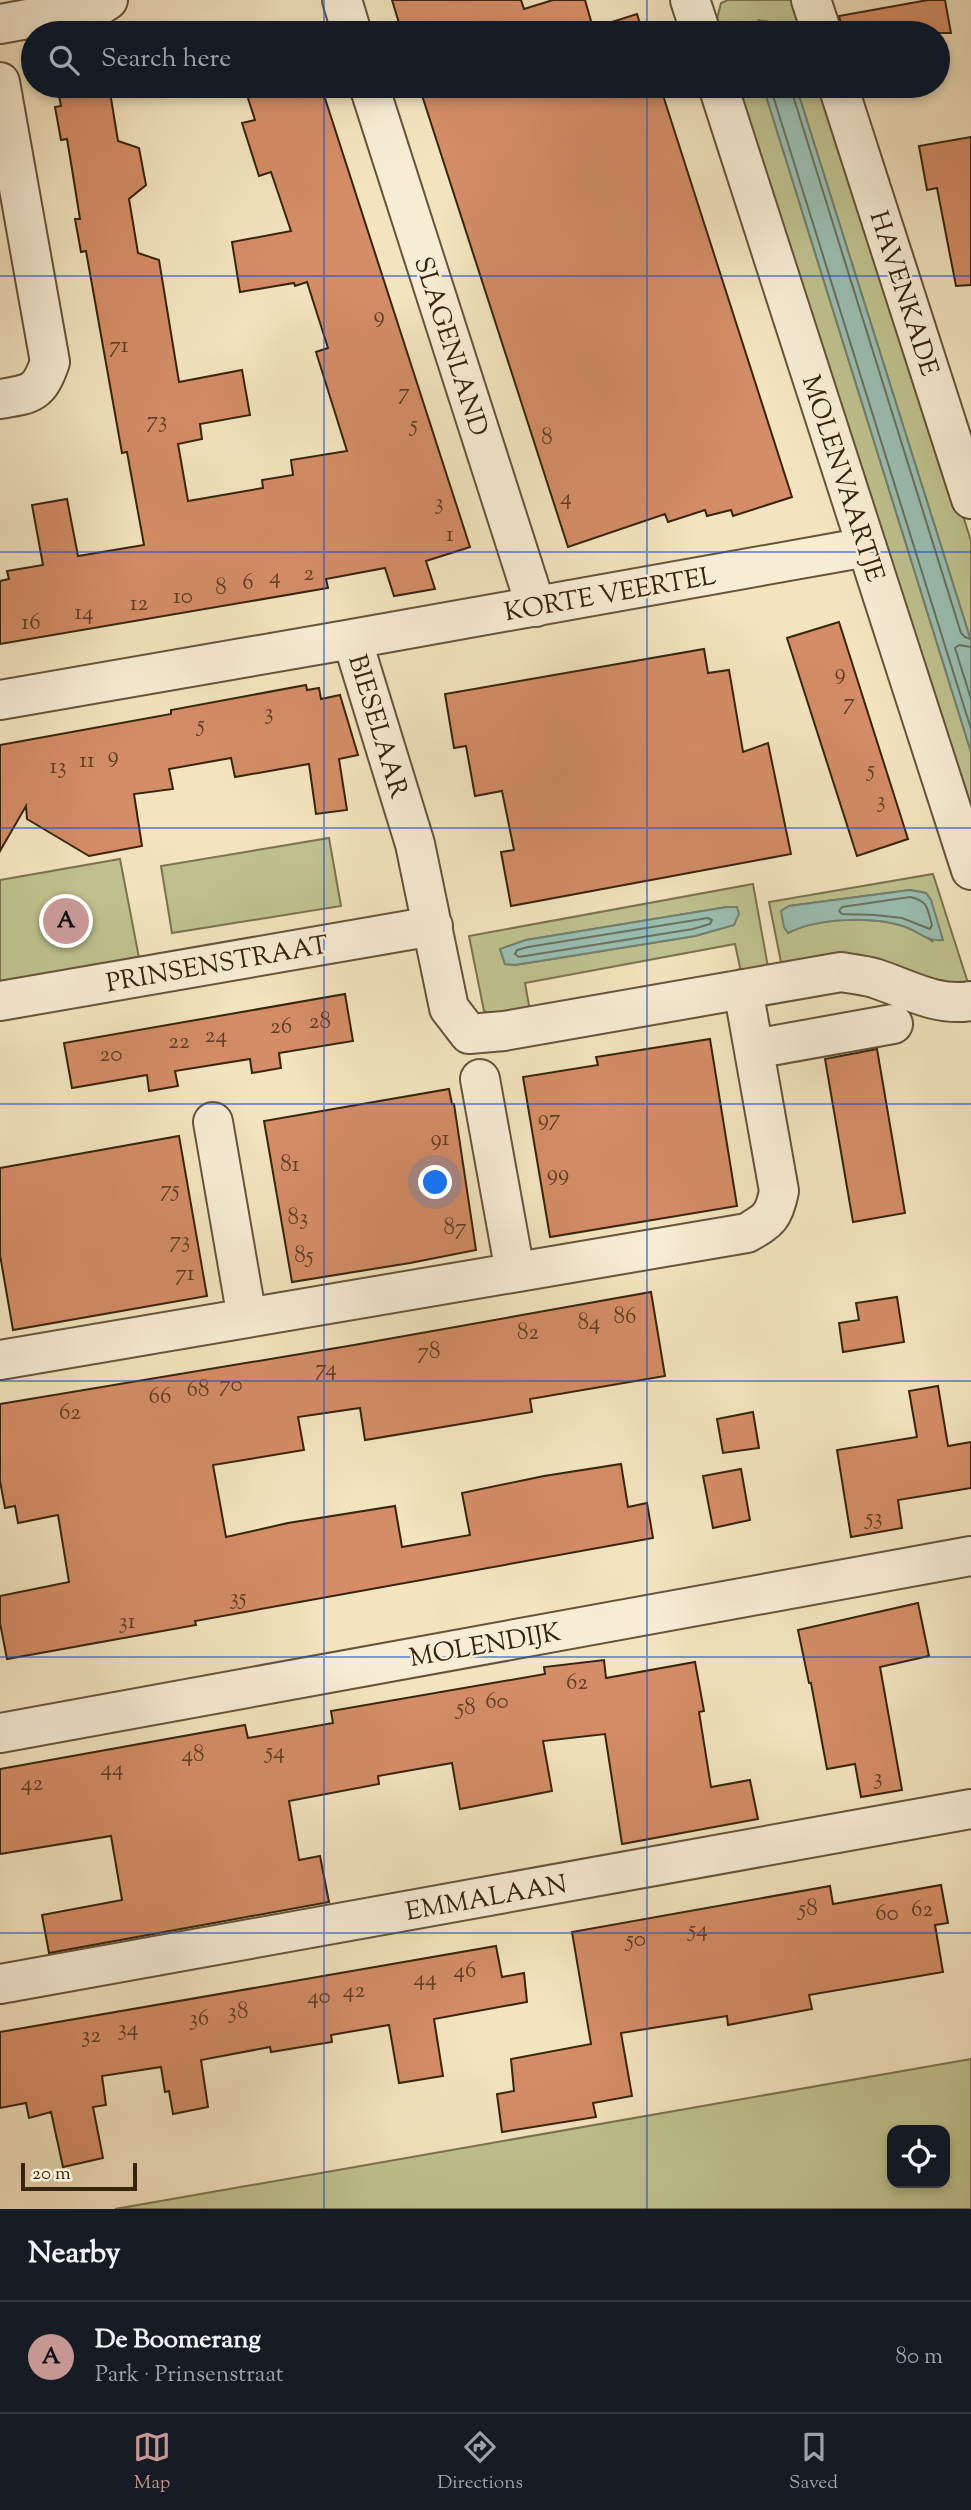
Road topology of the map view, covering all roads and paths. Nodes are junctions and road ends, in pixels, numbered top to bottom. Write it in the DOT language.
graph roads {
  1 [pos="108,0"];
  2 [pos="342,0"];
  3 [pos="690,0"];
  4 [pos="811,0"];
  5 [pos="348,21"];
  6 [pos="697,21"];
  7 [pos="817,21"];
  8 [pos="0,24"];
  9 [pos="0,82"];
  10 [pos="373,98"];
  11 [pos="722,98"];
  12 [pos="842,98"];
  13 [pos="0,399"];
  14 [pos="971,499"];
  15 [pos="867,547"];
  16 [pos="536,607"];
  17 [pos="352,639"];
  18 [pos="0,700"];
  19 [pos="971,870"];
  20 [pos="433,926"];
  21 [pos="743,989"];
  22 [pos="0,1001"];
  23 [pos="971,1001"];
  24 [pos="892,1024"];
  25 [pos="754,1049"];
  26 [pos="480,1079"];
  27 [pos="213,1122"];
  28 [pos="515,1272"];
  29 [pos="247,1318"];
  30 [pos="0,1360"];
  31 [pos="971,1556"];
  32 [pos="0,1733"];
  33 [pos="971,1810"];
  34 [pos="0,1984"];
  1 -- 8 [label="street"];
  2 -- 5 [label="street"];
  3 -- 6 [label="street"];
  4 -- 7 [label="street"];
  9 -- 13 [label="street"];
  10 -- 16 [label="street, SLAGENLAND"];
  11 -- 15 [label="street, MOLENVAARTJE"];
  12 -- 14 [label="street, HAVENKADE"];
  15 -- 16 [label="street, KORTE VEERTEL"];
  15 -- 19 [label="street, MOLENVAARTJE"];
  16 -- 17 [label="street, KORTE VEERTEL"];
  17 -- 18 [label="street, BIESELAAR"];
  17 -- 20 [label="street, BIESELAAR"];
  20 -- 21 [label="street, BIESELAAR"];
  20 -- 22 [label="street, PRINSENSTRAAT"];
  21 -- 23 [label="street"];
  21 -- 25 [label="street"];
  24 -- 25 [label="street"];
  25 -- 28 [label="street"];
  26 -- 28 [label="street"];
  27 -- 29 [label="street"];
  28 -- 29 [label="street"];
  29 -- 30 [label="street"];
  31 -- 32 [label="street, MOLENDIJK"];
  33 -- 34 [label="street, EMMALAAN"];
}
